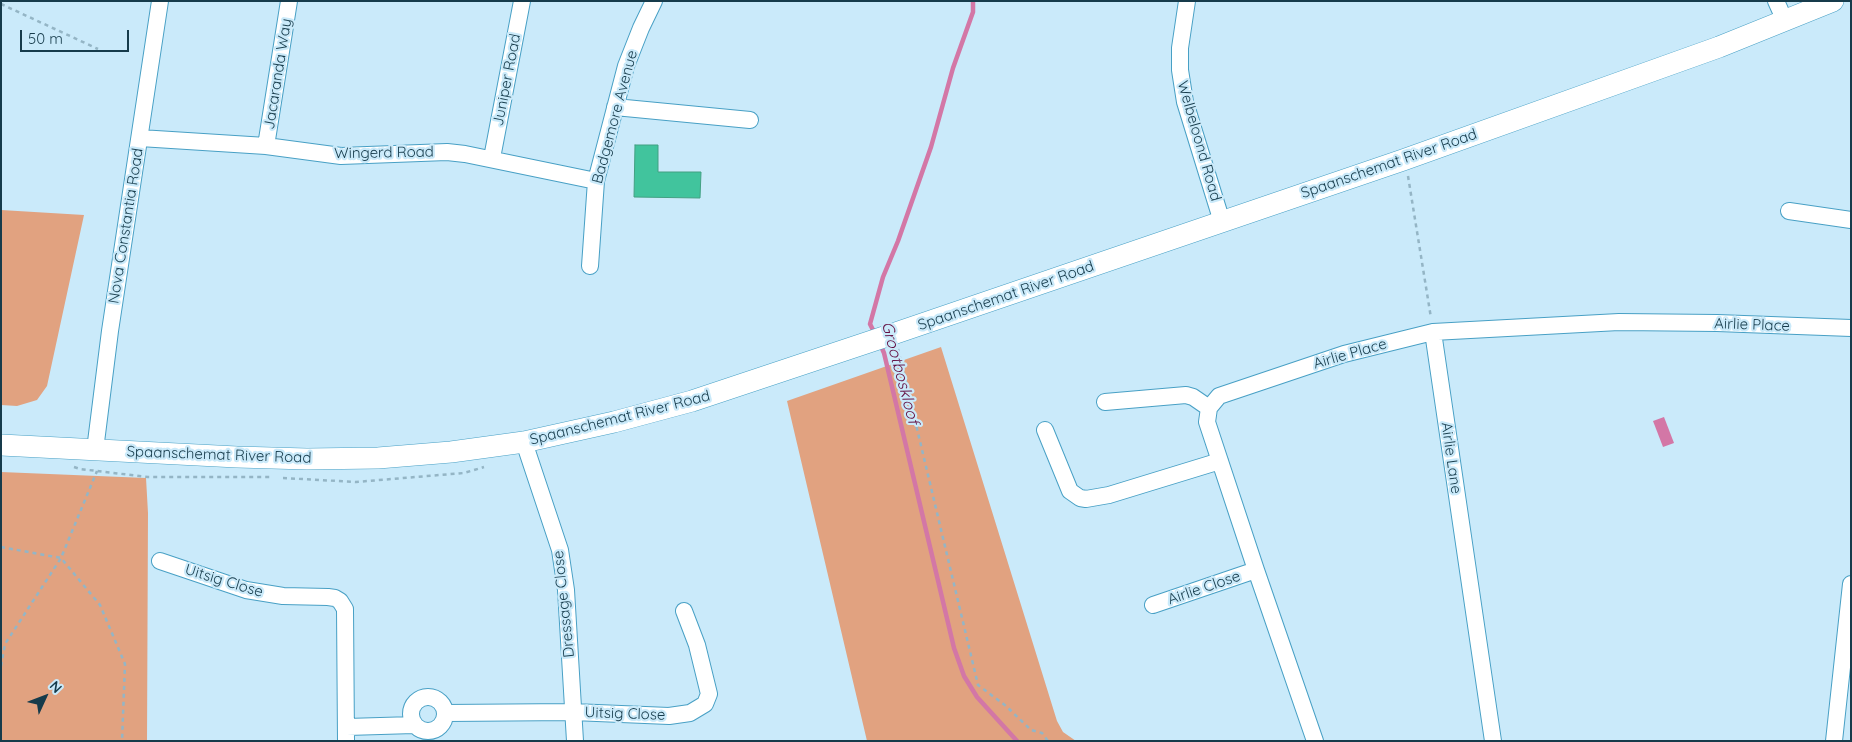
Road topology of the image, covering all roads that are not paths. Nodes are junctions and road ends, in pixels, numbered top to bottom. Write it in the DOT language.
graph roads {
  1 [pos="160,1"];
  2 [pos="289,1"];
  3 [pos="522,1"];
  4 [pos="654,1"];
  5 [pos="1187,1"];
  6 [pos="1776,1"];
  7 [pos="1833,1"];
  8 [pos="1785,21"];
  9 [pos="615,107"];
  10 [pos="750,120"];
  11 [pos="140,138"];
  12 [pos="266,146"];
  13 [pos="492,158"];
  14 [pos="596,181"];
  15 [pos="1789,211"];
  16 [pos="1851,220"];
  17 [pos="1222,222"];
  18 [pos="590,266"];
  19 [pos="1851,328"];
  20 [pos="1433,332"];
  21 [pos="1105,402"];
  22 [pos="1209,408"];
  23 [pos="1045,430"];
  24 [pos="524,442"];
  25 [pos="1,445"];
  26 [pos="96,460"];
  27 [pos="1220,461"];
  28 [pos="160,561"];
  29 [pos="1256,570"];
  30 [pos="1851,584"];
  31 [pos="1153,606"];
  32 [pos="684,611"];
  33 [pos="445,712"];
  34 [pos="573,712"];
  35 [pos="414,725"];
  36 [pos="346,734"];
  37 [pos="575,741"];
  38 [pos="1315,741"];
  39 [pos="1493,741"];
  40 [pos="1834,741"];
  1 -- 11 [label="street, Nova Constantia Road"];
  2 -- 12 [label="street, Jacaranda Way"];
  3 -- 13 [label="street, Juniper Road"];
  4 -- 9 [label="street, Badgemore Avenue"];
  5 -- 17 [label="street, Welbeloond Road"];
  6 -- 8 [label="street"];
  7 -- 8 [label="main road, Spaanschemat River Road"];
  8 -- 17 [label="main road, Spaanschemat River Road"];
  9 -- 10 [label="street"];
  9 -- 14 [label="street, Badgemore Avenue"];
  11 -- 12 [label="street, Wingerd Road"];
  11 -- 26 [label="street, Nova Constantia Road"];
  12 -- 13 [label="street, Wingerd Road"];
  13 -- 14 [label="street, Wingerd Road"];
  14 -- 18 [label="street, Badgemore Avenue"];
  15 -- 16 [label="street"];
  17 -- 24 [label="main road, Spaanschemat River Road"];
  19 -- 20 [label="street, Airlie Place"];
  20 -- 22 [label="street, Airlie Place"];
  20 -- 39 [label="street, Airlie Lane"];
  21 -- 22 [label="street"];
  22 -- 27 [label="street"];
  23 -- 27 [label="street"];
  24 -- 26 [label="main road, Spaanschemat River Road"];
  24 -- 34 [label="street, Dressage Close"];
  25 -- 26 [label="main road, Spaanschemat River Road"];
  27 -- 29 [label="street"];
  28 -- 36 [label="street, Uitsig Close"];
  29 -- 31 [label="street, Airlie Close"];
  29 -- 38 [label="street"];
  30 -- 40 [label="street"];
  32 -- 34 [label="street, Uitsig Close"];
  33 -- 34 [label="street, Uitsig Close"];
  33 -- 35 [label="street"];
  33 -- 35 [label="street"];
  34 -- 37 [label="street, Dressage Close"];
  35 -- 36 [label="street, Uitsig Close"];
}
